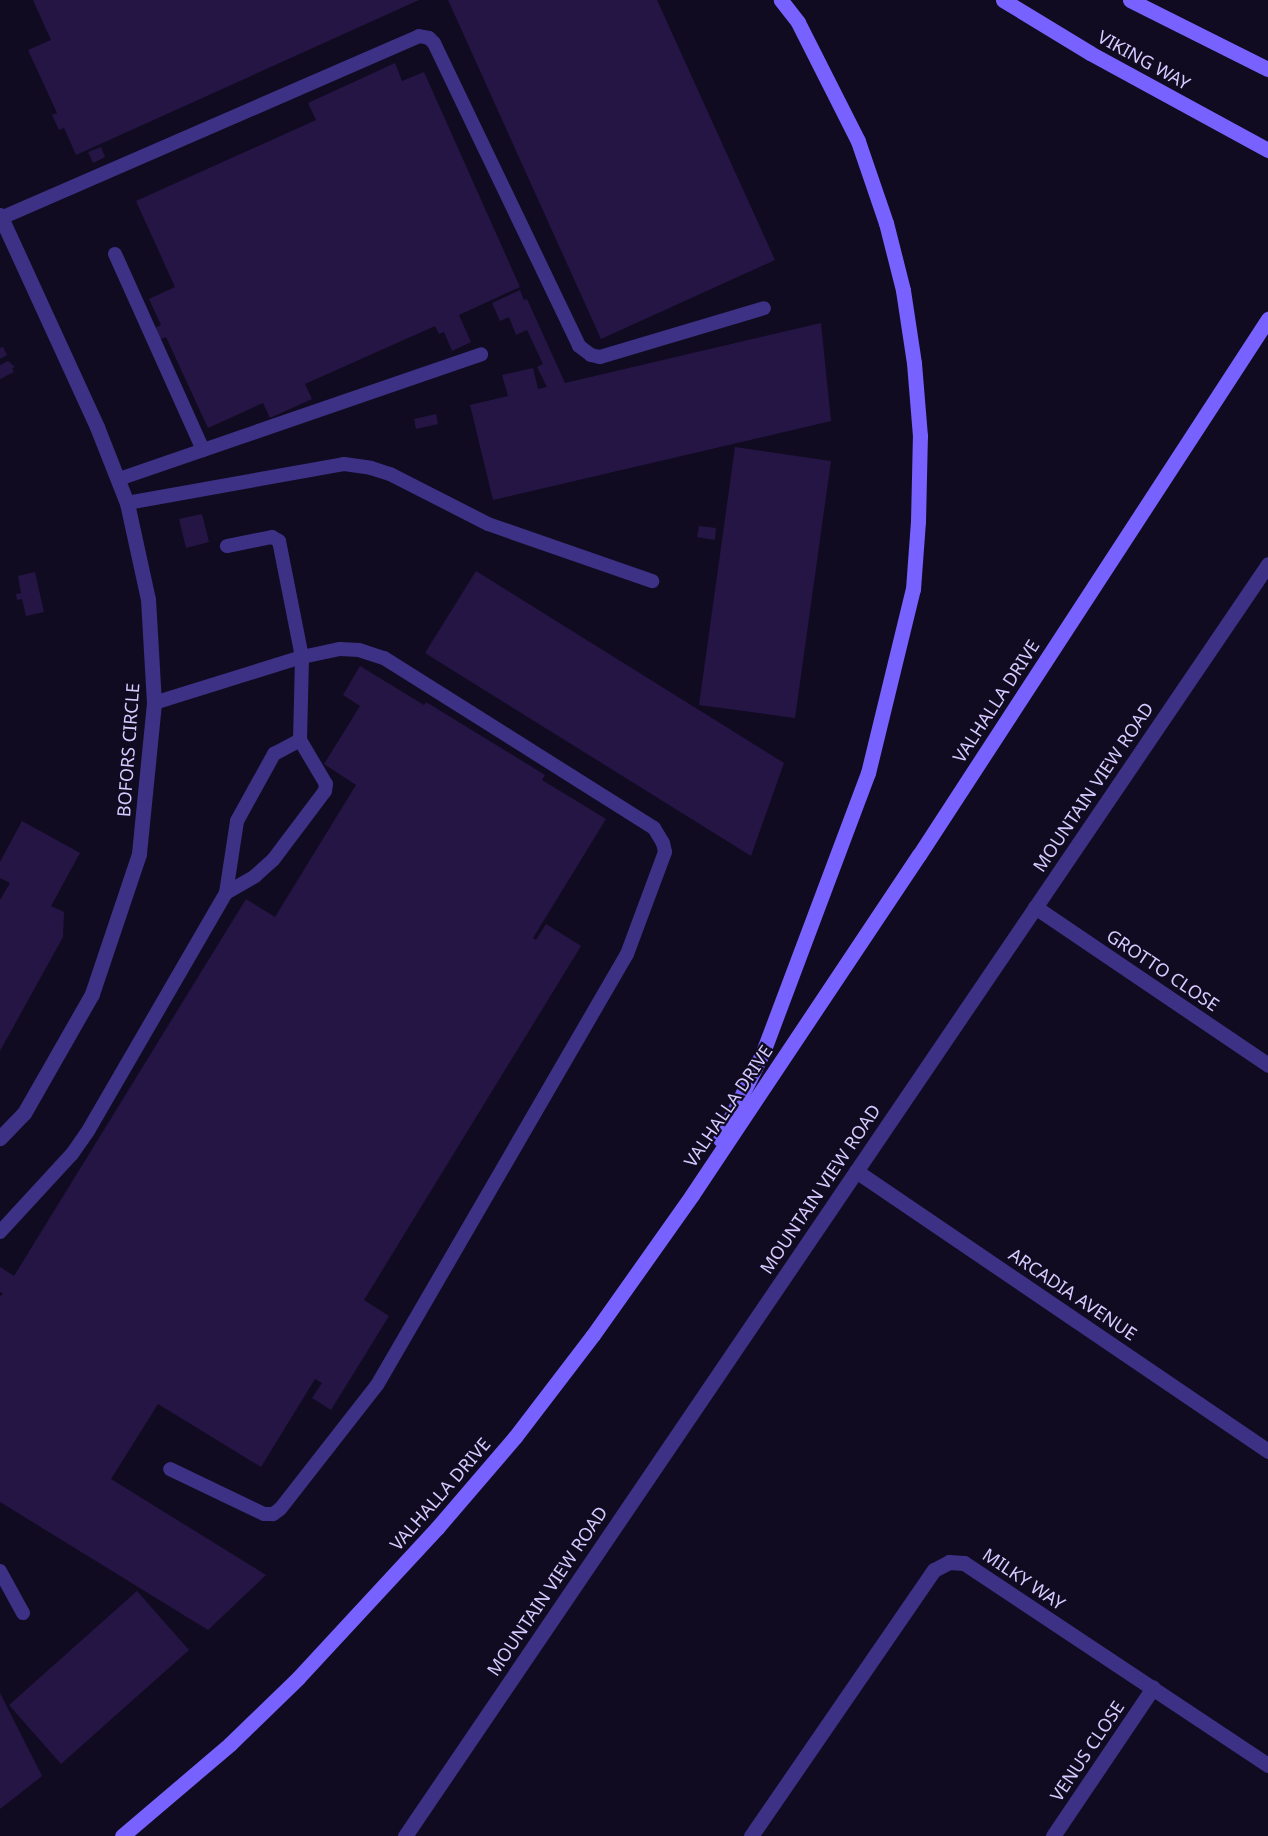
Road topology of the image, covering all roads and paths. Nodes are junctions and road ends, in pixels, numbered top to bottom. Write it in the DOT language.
graph roads {
  1 [pos="781,0"];
  2 [pos="1003,0"];
  3 [pos="1130,0"];
  4 [pos="1268,69"];
  5 [pos="1268,150"];
  6 [pos="1,217"];
  7 [pos="115,254"];
  8 [pos="764,308"];
  9 [pos="1268,318"];
  10 [pos="481,354"];
  11 [pos="203,450"];
  12 [pos="118,479"];
  13 [pos="127,503"];
  14 [pos="227,546"];
  15 [pos="1268,564"];
  16 [pos="652,581"];
  17 [pos="302,657"];
  18 [pos="154,703"];
  19 [pos="300,740"];
  20 [pos="226,893"];
  21 [pos="1035,907"];
  22 [pos="1268,1065"];
  23 [pos="0,1138"];
  24 [pos="856,1171"];
  25 [pos="692,1195"];
  26 [pos="0,1232"];
  27 [pos="1268,1451"];
  28 [pos="170,1469"];
  29 [pos="0,1571"];
  30 [pos="23,1613"];
  31 [pos="1153,1688"];
  32 [pos="1268,1765"];
  33 [pos="122,1836"];
  34 [pos="405,1836"];
  35 [pos="751,1836"];
  36 [pos="1053,1836"];
  1 -- 25 [label="main road"];
  2 -- 5 [label="main road, VIKING WAY"];
  3 -- 4 [label="main road"];
  6 -- 8 [label="lane"];
  6 -- 12 [label="street, BOFORS CIRCLE"];
  7 -- 11 [label="lane"];
  9 -- 25 [label="main road, VALHALLA DRIVE"];
  10 -- 11 [label="lane"];
  11 -- 12 [label="lane"];
  12 -- 13 [label="street, BOFORS CIRCLE"];
  13 -- 16 [label="lane"];
  13 -- 18 [label="street, BOFORS CIRCLE"];
  14 -- 17 [label="lane"];
  15 -- 21 [label="street, MOUNTAIN VIEW ROAD"];
  17 -- 18 [label="lane"];
  17 -- 19 [label="lane"];
  17 -- 28 [label="lane"];
  18 -- 23 [label="street, BOFORS CIRCLE"];
  19 -- 20 [label="lane"];
  19 -- 20 [label="lane"];
  20 -- 26 [label="lane"];
  21 -- 22 [label="street, GROTTO CLOSE"];
  21 -- 24 [label="street, MOUNTAIN VIEW ROAD"];
  24 -- 27 [label="street, ARCADIA AVENUE"];
  24 -- 34 [label="street, MOUNTAIN VIEW ROAD"];
  25 -- 33 [label="main road, VALHALLA DRIVE"];
  29 -- 30 [label="lane"];
  31 -- 32 [label="street, MILKY WAY"];
  31 -- 35 [label="street, MILKY WAY"];
  31 -- 36 [label="street, VENUS CLOSE"];
}
